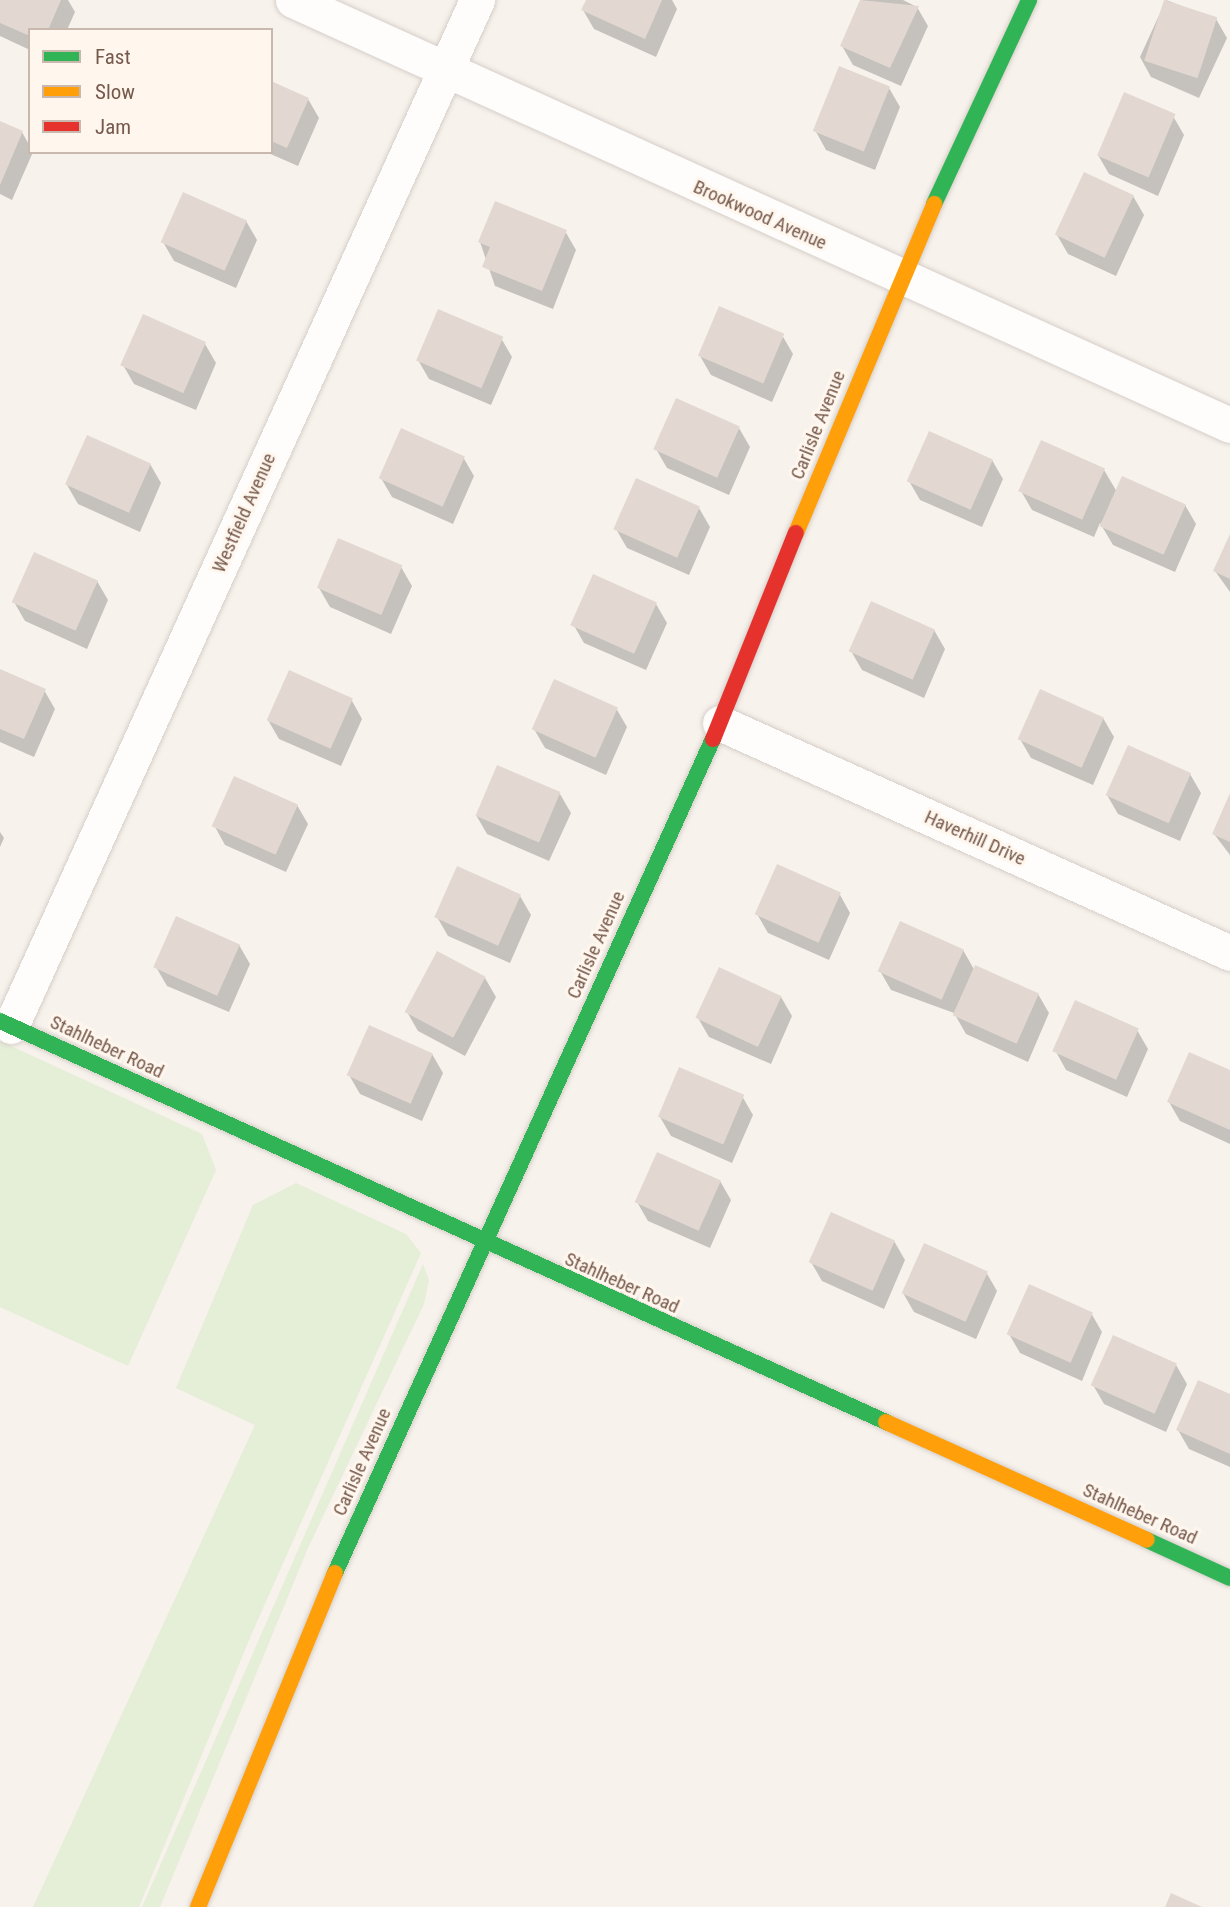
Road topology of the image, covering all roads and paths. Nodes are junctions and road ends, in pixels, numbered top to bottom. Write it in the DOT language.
graph roads {
  1 [pos="293,0"];
  2 [pos="477,0"];
  3 [pos="1029,0"];
  4 [pos="444,73"];
  5 [pos="899,279"];
  6 [pos="1230,425"];
  7 [pos="720,723"];
  8 [pos="1230,953"];
  9 [pos="6,1023"];
  10 [pos="484,1243"];
  11 [pos="1230,1578"];
  12 [pos="198,1907"];
  1 -- 4 [label="street, Brookwood Avenue"];
  2 -- 4 [label="street, Westfield Avenue"];
  3 -- 5 [label="street, Carlisle Avenue"];
  4 -- 5 [label="street, Brookwood Avenue"];
  4 -- 9 [label="street, Westfield Avenue"];
  5 -- 6 [label="street, Brookwood Avenue"];
  5 -- 7 [label="street, Carlisle Avenue"];
  7 -- 8 [label="street, Haverhill Drive"];
  7 -- 10 [label="street, Carlisle Avenue"];
  9 -- 10 [label="street, Stahlheber Road"];
  10 -- 11 [label="street, Stahlheber Road"];
  10 -- 12 [label="street, Carlisle Avenue"];
}
